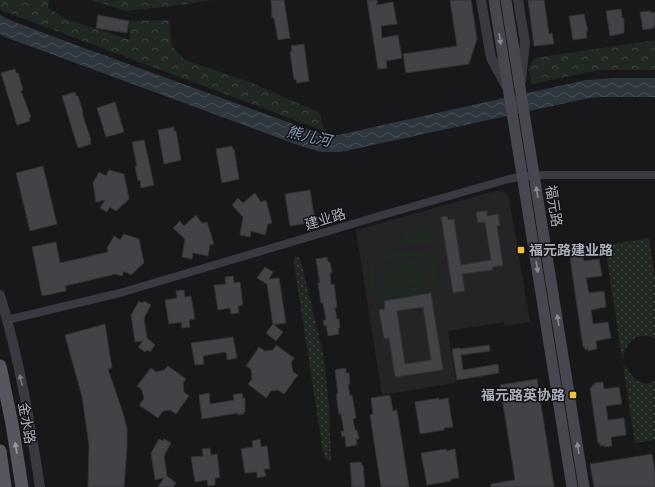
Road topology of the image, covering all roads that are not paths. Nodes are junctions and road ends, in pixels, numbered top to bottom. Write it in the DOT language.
graph roads {
  1 [pos="481,0"];
  2 [pos="494,0"];
  3 [pos="506,0"];
  4 [pos="518,0"];
  5 [pos="521,90"];
  6 [pos="508,91"];
  7 [pos="534,175"];
  8 [pos="655,175"];
  9 [pos="522,176"];
  10 [pos="0,295"];
  11 [pos="7,320"];
  12 [pos="0,366"];
  13 [pos="0,451"];
  14 [pos="5,487"];
  15 [pos="22,487"];
  16 [pos="40,487"];
  17 [pos="572,487"];
  18 [pos="584,487"];
  1 -- 6 [label="street"];
  2 -- 6 [label="main road, 福元路, one-way"];
  3 -- 5 [label="main road, 福元路"];
  4 -- 5 [label="street"];
  5 -- 7 [label="main road, 福元路"];
  6 -- 9 [label="main road, 福元路"];
  7 -- 8 [label="street, 建业路"];
  7 -- 9 [label="street, 建业路"];
  18 -- 7 [label="main road, 福元路, one-way"];
  9 -- 11 [label="street, 建业路"];
  9 -- 17 [label="main road, 福元路, one-way"];
  10 -- 11 [label="street"];
  16 -- 11 [label="street, one-way"];
  15 -- 12 [label="main road, 金水路, one-way"];
  13 -- 14 [label="main road"];
}
